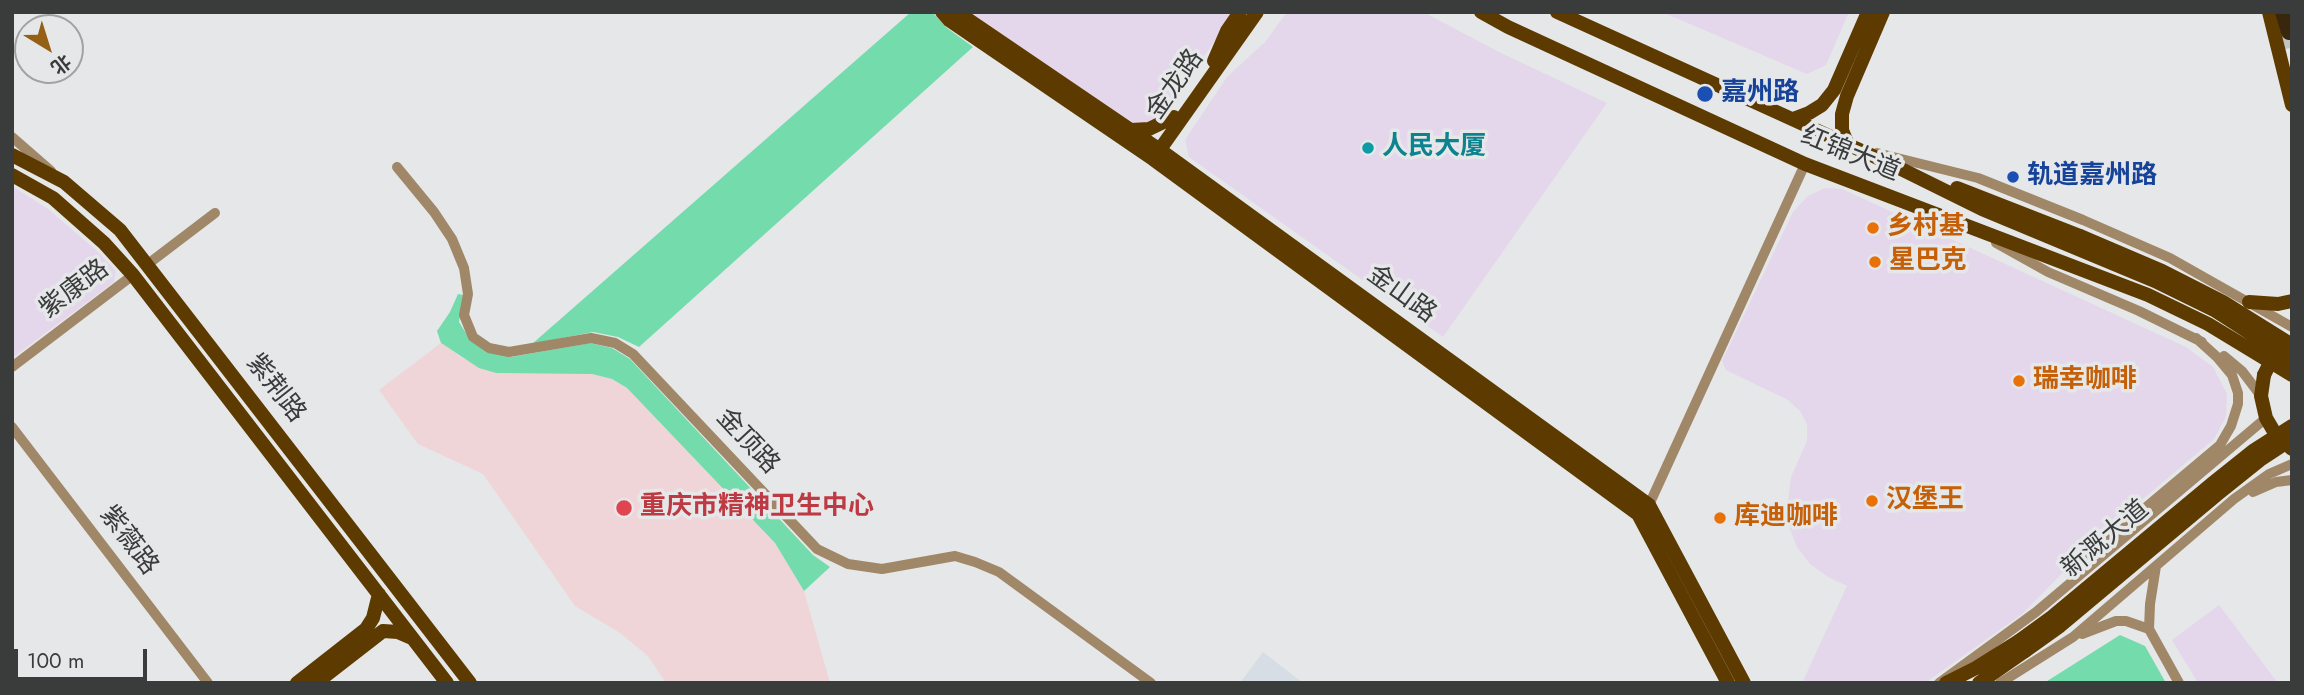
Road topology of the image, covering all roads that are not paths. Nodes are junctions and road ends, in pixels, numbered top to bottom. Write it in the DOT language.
graph roads {
  1 [pos="943,12"];
  2 [pos="957,12"];
  3 [pos="1240,12"];
  4 [pos="1248,12"];
  5 [pos="1257,12"];
  6 [pos="1268,12"];
  7 [pos="1481,12"];
  8 [pos="1556,12"];
  9 [pos="1867,12"];
  10 [pos="1883,12"];
  11 [pos="2269,12"];
  12 [pos="2283,12"];
  13 [pos="2289,32"];
  14 [pos="1235,37"];
  15 [pos="1217,63"];
  16 [pos="2292,104"];
  17 [pos="1174,117"];
  18 [pos="1793,119"];
  19 [pos="1131,130"];
  20 [pos="12,137"];
  21 [pos="1852,146"];
  22 [pos="1153,152"];
  23 [pos="12,155"];
  24 [pos="1805,164"];
  25 [pos="1895,166"];
  26 [pos="397,167"];
  27 [pos="12,176"];
  28 [pos="64,182"];
  29 [pos="215,213"];
  30 [pos="1975,231"];
  31 [pos="148,264"];
  32 [pos="133,275"];
  33 [pos="2292,301"];
  34 [pos="2249,302"];
  35 [pos="2292,327"];
  36 [pos="2196,338"];
  37 [pos="2289,344"];
  38 [pos="2292,360"];
  39 [pos="12,367"];
  40 [pos="2292,375"];
  41 [pos="2261,396"];
  42 [pos="2266,418"];
  43 [pos="2292,426"];
  44 [pos="12,427"];
  45 [pos="2292,439"];
  46 [pos="2238,441"];
  47 [pos="2292,449"];
  48 [pos="2199,463"];
  49 [pos="2292,464"];
  50 [pos="2292,480"];
  51 [pos="2234,499"];
  52 [pos="1649,505"];
  53 [pos="2155,566"];
  54 [pos="379,594"];
  55 [pos="2057,594"];
  56 [pos="2149,629"];
  57 [pos="2073,637"];
  58 [pos="412,638"];
  59 [pos="2022,646"];
  60 [pos="208,683"];
  61 [pos="297,683"];
  62 [pos="316,683"];
  63 [pos="447,683"];
  64 [pos="470,683"];
  65 [pos="1151,683"];
  66 [pos="1728,683"];
  67 [pos="1744,683"];
  68 [pos="1939,683"];
  69 [pos="1946,683"];
  70 [pos="1979,683"];
  71 [pos="2000,683"];
  72 [pos="2179,683"];
  1 -- 22 [label="main road, 金山路"];
  2 -- 19 [label="main road, 金山路"];
  3 -- 15 [label="main road"];
  4 -- 14 [label="main road"];
  5 -- 14 [label="main road"];
  6 -- 15 [label="main road"];
  7 -- 24 [label="main road, 红锦大道"];
  8 -- 18 [label="main road, 红锦大道"];
  9 -- 18 [label="main road"];
  10 -- 21 [label="main road"];
  11 -- 16 [label="main road"];
  12 -- 13 [label="highway"];
  14 -- 15 [label="main road, 金龙路"];
  15 -- 17 [label="main road, 金龙路"];
  15 -- 22 [label="main road, 金龙路"];
  17 -- 19 [label="main road"];
  17 -- 22 [label="main road, 金龙路"];
  18 -- 21 [label="main road, 红锦大道"];
  19 -- 22 [label="main road, 金山路"];
  20 -- 28 [label="street"];
  21 -- 25 [label="main road, 红锦大道"];
  21 -- 34 [label="street, 红锦大道"];
  22 -- 52 [label="main road, 金山路"];
  22 -- 66 [label="main road, 金山路"];
  23 -- 28 [label="main road, 紫荆路"];
  24 -- 30 [label="main road, 红锦大道"];
  24 -- 52 [label="street"];
  25 -- 37 [label="main road, bridge"];
  25 -- 38 [label="main road, 红锦大道"];
  26 -- 65 [label="street, 金顶路"];
  27 -- 32 [label="main road, 紫荆路"];
  28 -- 31 [label="main road, 紫荆路"];
  29 -- 31 [label="street"];
  30 -- 36 [label="street, 红锦大道"];
  30 -- 40 [label="main road, 红锦大道"];
  31 -- 64 [label="main road, 紫荆路"];
  32 -- 39 [label="street, 紫康路"];
  32 -- 54 [label="main road, 紫荆路"];
  33 -- 34 [label="main road"];
  34 -- 35 [label="street, 红锦大道"];
  36 -- 41 [label="street, 红锦大道"];
  36 -- 48 [label="street"];
  37 -- 41 [label="main road, bridge"];
  41 -- 42 [label="main road"];
  42 -- 46 [label="street, 新溉大道"];
  42 -- 47 [label="main road"];
  43 -- 59 [label="main road, 新溉大道, bridge"];
  44 -- 60 [label="street, 紫薇路"];
  45 -- 59 [label="main road, 新溉大道, bridge"];
  46 -- 48 [label="street"];
  46 -- 55 [label="street, 新溉大道"];
  48 -- 55 [label="street"];
  49 -- 51 [label="street, 新溉大道"];
  50 -- 51 [label="street"];
  51 -- 53 [label="street, 新溉大道"];
  52 -- 67 [label="main road, 金山路"];
  53 -- 56 [label="street"];
  53 -- 57 [label="street, 新溉大道"];
  54 -- 58 [label="main road, 紫荆路"];
  54 -- 61 [label="main road"];
  55 -- 68 [label="street, 新溉大道"];
  56 -- 57 [label="street"];
  56 -- 72 [label="street"];
  57 -- 71 [label="street, 新溉大道"];
  58 -- 62 [label="main road"];
  58 -- 63 [label="main road, 紫荆路"];
  59 -- 69 [label="main road, 新溉大道"];
  59 -- 70 [label="main road, 新溉大道"];
}
